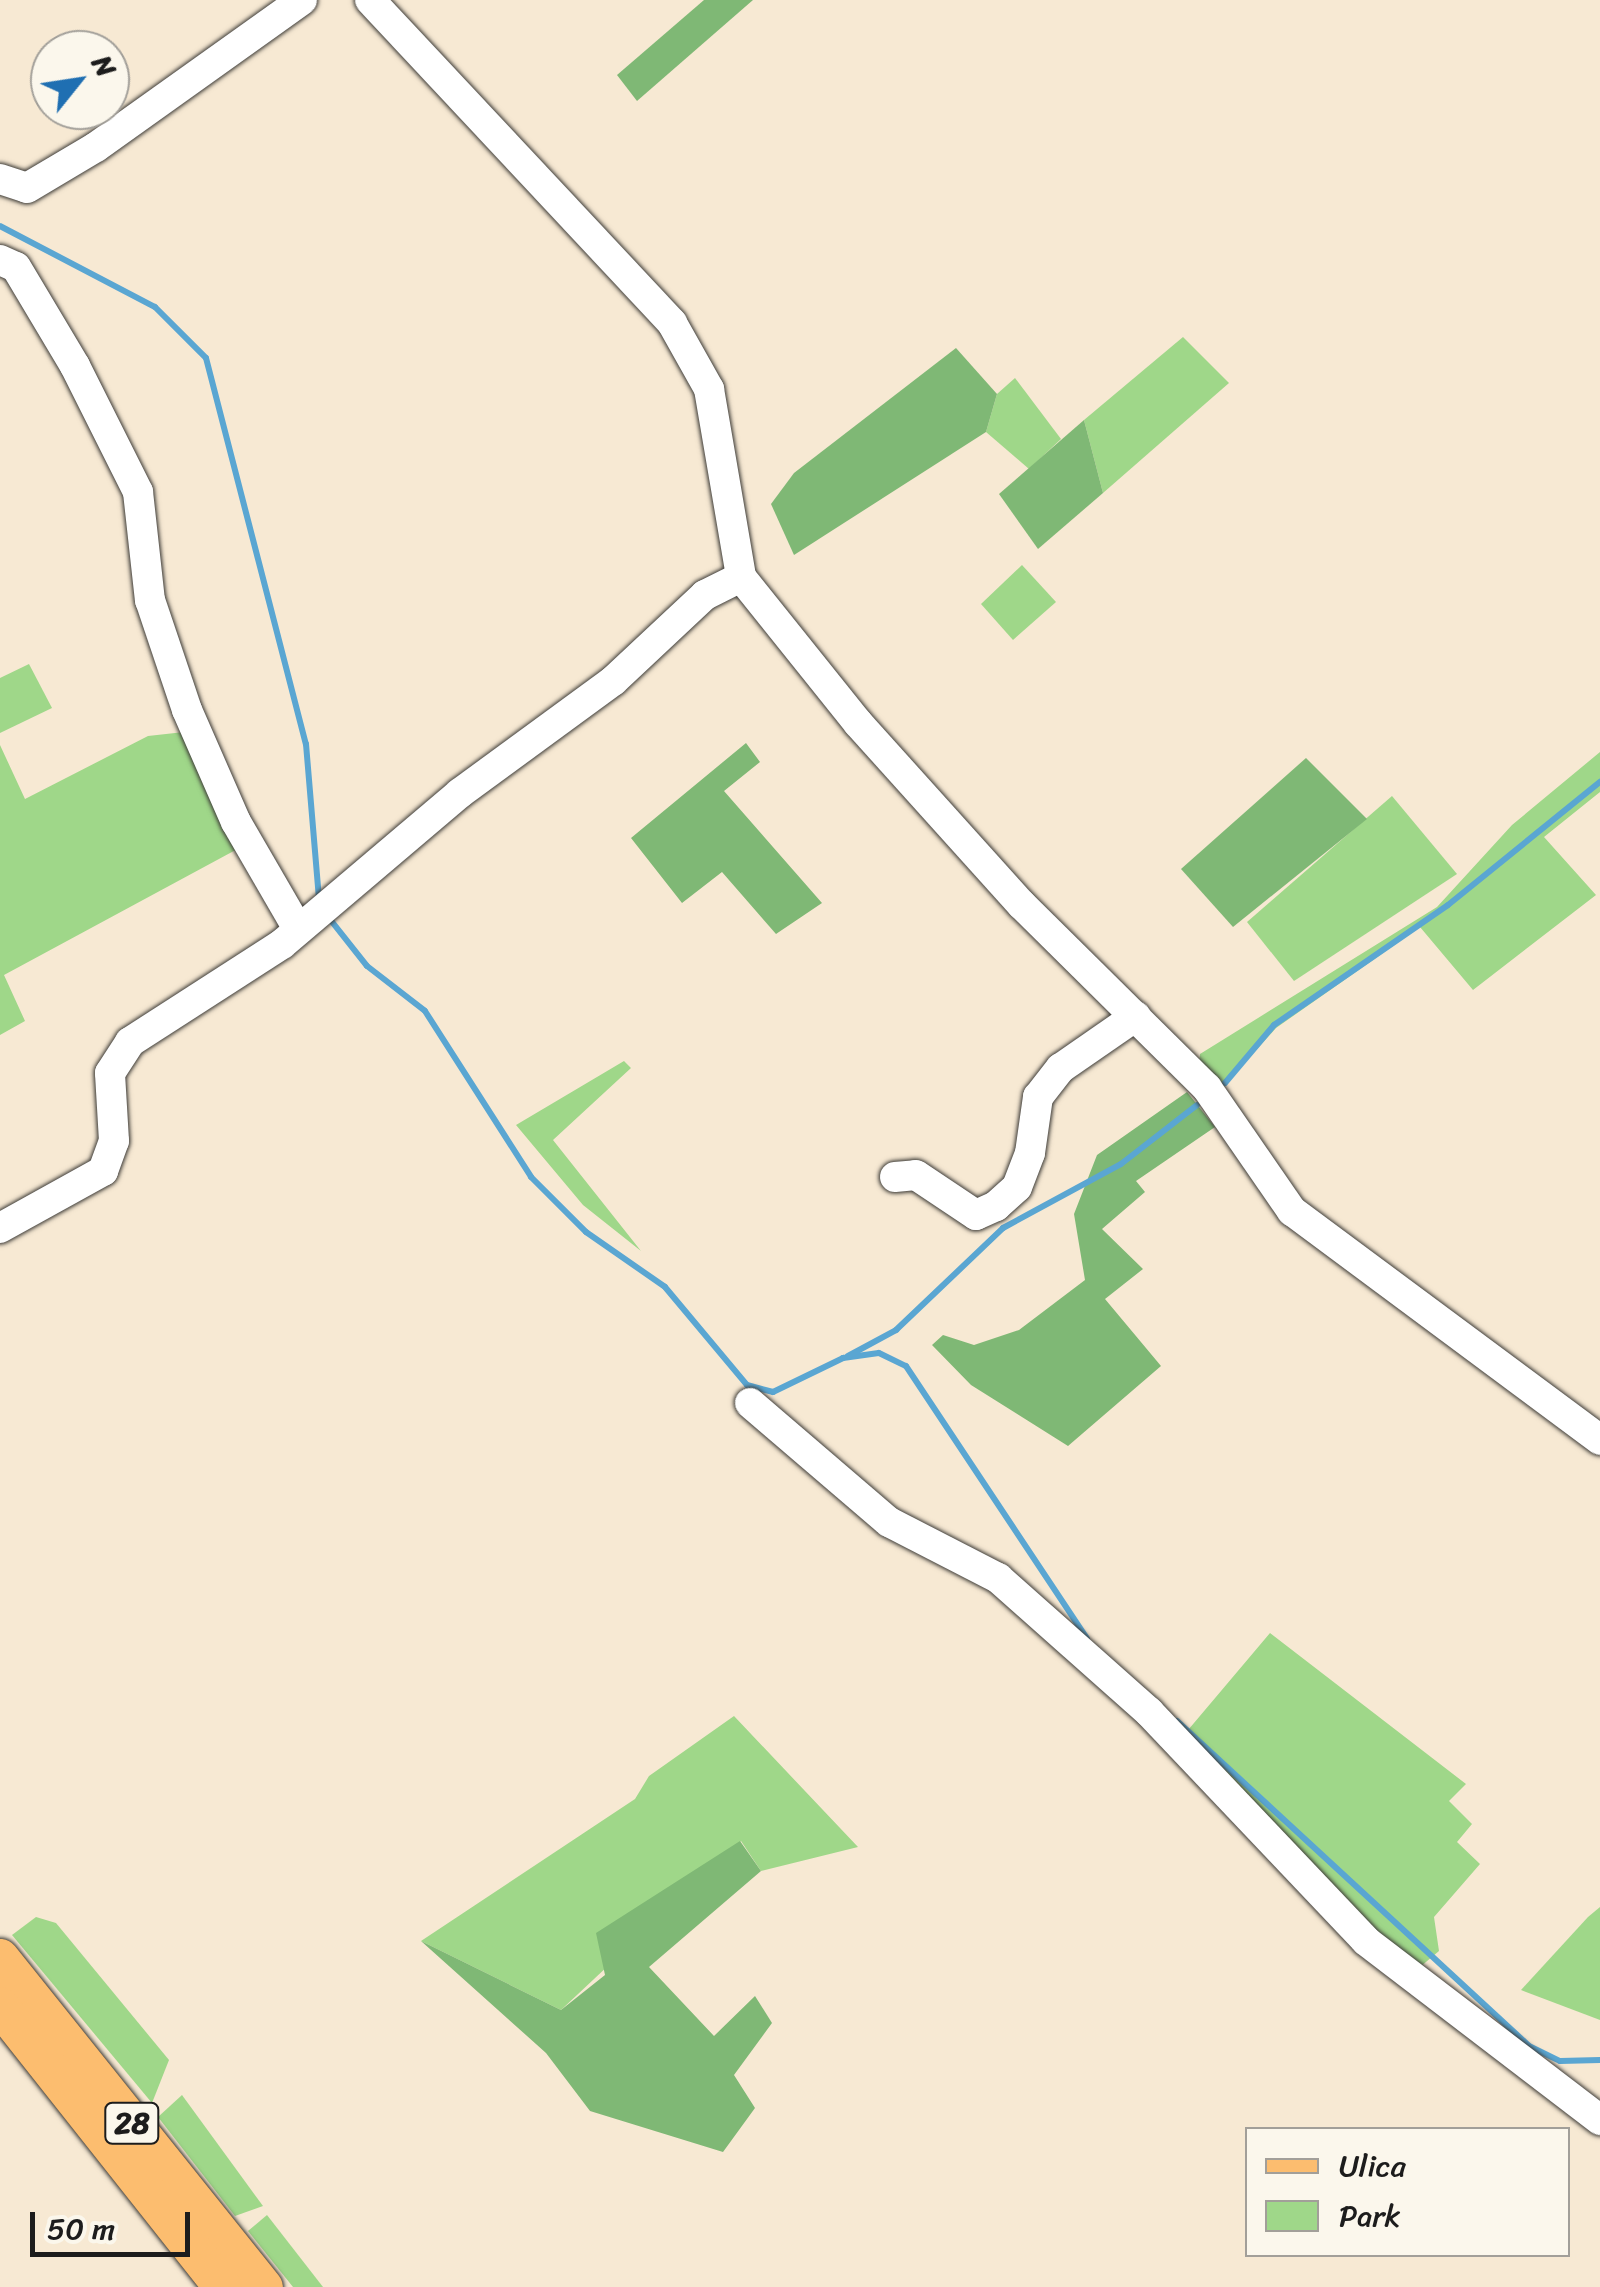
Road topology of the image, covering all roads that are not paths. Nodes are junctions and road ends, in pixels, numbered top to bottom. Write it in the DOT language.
graph roads {
  1 [pos="302,0"];
  2 [pos="370,0"];
  3 [pos="0,179"];
  4 [pos="0,260"];
  5 [pos="741,577"];
  6 [pos="315,914"];
  7 [pos="1136,1016"];
  8 [pos="896,1177"];
  9 [pos="0,1228"];
  10 [pos="750,1403"];
  11 [pos="1600,1440"];
  12 [pos="0,1958"];
  13 [pos="0,2006"];
  14 [pos="1600,2120"];
  15 [pos="223,2287"];
  16 [pos="264,2287"];
  1 -- 3 [label="street"];
  2 -- 5 [label="street"];
  4 -- 6 [label="street"];
  5 -- 6 [label="street"];
  5 -- 7 [label="street"];
  6 -- 9 [label="street"];
  7 -- 8 [label="street"];
  7 -- 11 [label="street"];
  10 -- 14 [label="street"];
  12 -- 16 [label="main road, 28"];
  13 -- 15 [label="main road, 28"];
}
